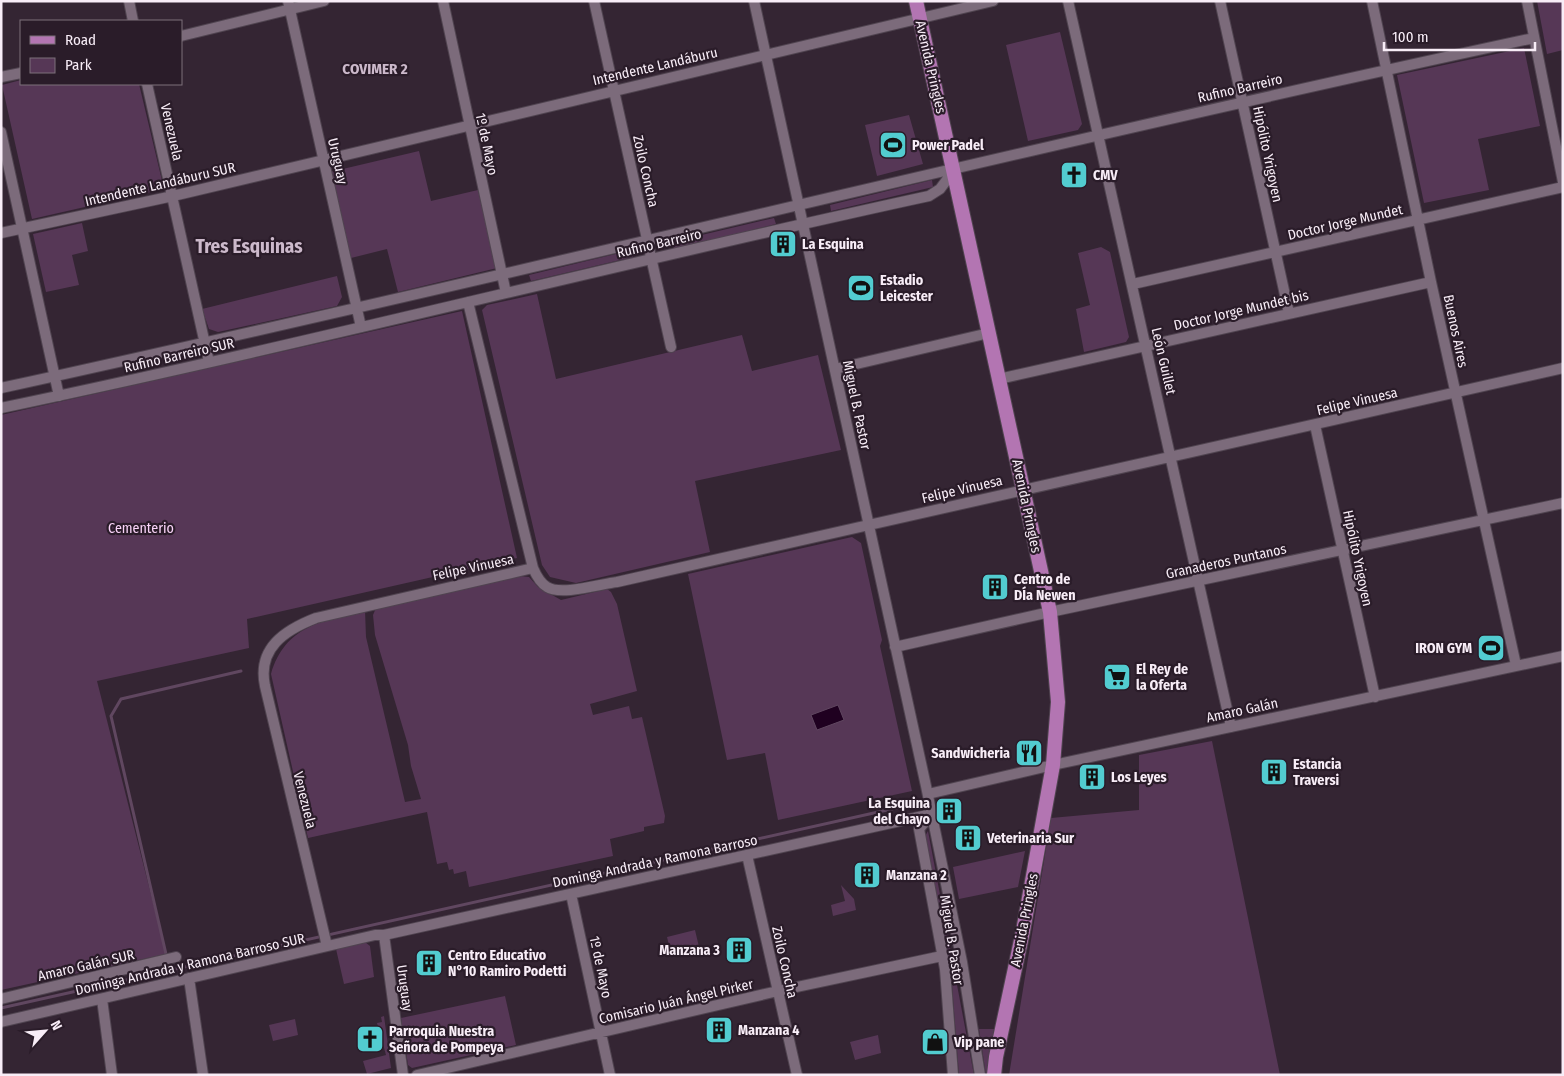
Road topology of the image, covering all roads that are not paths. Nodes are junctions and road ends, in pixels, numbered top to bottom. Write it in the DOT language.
graph roads {
  1 [pos="129,1"];
  2 [pos="324,1"];
  3 [pos="443,1"];
  4 [pos="594,1"];
  5 [pos="754,1"];
  6 [pos="916,1"];
  7 [pos="992,1"];
  8 [pos="1068,1"];
  9 [pos="1220,1"];
  10 [pos="1372,1"];
  11 [pos="1527,1"];
  12 [pos="289,5"];
  13 [pos="920,18"];
  14 [pos="133,20"];
  15 [pos="182,36"];
  16 [pos="1534,38"];
  17 [pos="766,54"];
  18 [pos="1387,70"];
  19 [pos="20,73"];
  20 [pos="1,77"];
  21 [pos="147,85"];
  22 [pos="614,90"];
  23 [pos="1242,102"];
  24 [pos="468,124"];
  25 [pos="1,132"];
  26 [pos="1099,136"];
  27 [pos="323,159"];
  28 [pos="954,170"];
  29 [pos="1563,182"];
  30 [pos="1563,188"];
  31 [pos="172,196"];
  32 [pos="799,206"];
  33 [pos="1418,220"];
  34 [pos="803,223"];
  35 [pos="22,228"];
  36 [pos="1,232"];
  37 [pos="648,241"];
  38 [pos="1275,252"];
  39 [pos="651,259"];
  40 [pos="501,275"];
  41 [pos="1431,282"];
  42 [pos="1133,284"];
  43 [pos="506,293"];
  44 [pos="468,302"];
  45 [pos="358,308"];
  46 [pos="1289,313"];
  47 [pos="361,327"];
  48 [pos="989,333"];
  49 [pos="205,344"];
  50 [pos="1146,345"];
  51 [pos="671,346"];
  52 [pos="209,362"];
  53 [pos="1563,368"];
  54 [pos="835,369"];
  55 [pos="55,376"];
  56 [pos="999,379"];
  57 [pos="1,388"];
  58 [pos="1456,393"];
  59 [pos="59,396"];
  60 [pos="1,408"];
  61 [pos="1315,425"];
  62 [pos="1172,458"];
  63 [pos="1023,489"];
  64 [pos="1563,503"];
  65 [pos="1484,520"];
  66 [pos="869,525"];
  67 [pos="1342,550"];
  68 [pos="533,568"];
  69 [pos="1199,581"];
  70 [pos="1050,612"];
  71 [pos="895,647"];
  72 [pos="1563,656"];
  73 [pos="1516,665"];
  74 [pos="263,679"];
  75 [pos="1374,697"];
  76 [pos="1231,727"];
  77 [pos="1053,764"];
  78 [pos="928,794"];
  79 [pos="932,814"];
  80 [pos="747,855"];
  81 [pos="571,894"];
  82 [pos="384,935"];
  83 [pos="327,946"];
  84 [pos="942,956"];
  85 [pos="176,957"];
  86 [pos="189,978"];
  87 [pos="778,991"];
  88 [pos="1,999"];
  89 [pos="102,999"];
  90 [pos="1,1022"];
  91 [pos="601,1032"];
  92 [pos="112,1075"];
  93 [pos="203,1075"];
  94 [pos="403,1075"];
  95 [pos="417,1075"];
  96 [pos="610,1075"];
  97 [pos="797,1075"];
  98 [pos="953,1075"];
  99 [pos="980,1075"];
  100 [pos="994,1075"];
  1 -- 14 [label="street"];
  2 -- 12 [label="street"];
  3 -- 24 [label="street, 1º de Mayo"];
  4 -- 22 [label="street, Zoilo Concha"];
  5 -- 17 [label="street, Miguel B. Pastor"];
  6 -- 13 [label="main road, Avenida Pringles"];
  7 -- 13 [label="street, Intendente Landáburu"];
  8 -- 26 [label="street, León Guillet"];
  9 -- 23 [label="street, Hipólito Yrigoyen"];
  10 -- 18 [label="street, Buenos Aires"];
  11 -- 16 [label="street"];
  12 -- 15 [label="street"];
  12 -- 27 [label="street, Uruguay"];
  13 -- 17 [label="street, Intendente Landáburu"];
  13 -- 28 [label="main road, Avenida Pringles"];
  16 -- 18 [label="street, Rufino Barreiro"];
  16 -- 29 [label="street"];
  17 -- 22 [label="street, Intendente Landáburu"];
  17 -- 32 [label="street, Miguel B. Pastor"];
  18 -- 23 [label="street, Rufino Barreiro"];
  18 -- 33 [label="street, Buenos Aires"];
  19 -- 20 [label="street"];
  21 -- 31 [label="street, Venezuela"];
  22 -- 24 [label="street, Intendente Landáburu"];
  22 -- 37 [label="street, Zoilo Concha"];
  23 -- 26 [label="street, Rufino Barreiro"];
  23 -- 38 [label="street, Hipólito Yrigoyen"];
  24 -- 27 [label="street, Intendente Landáburu"];
  24 -- 40 [label="street, 1º de Mayo"];
  25 -- 35 [label="street"];
  26 -- 28 [label="street, Rufino Barreiro"];
  26 -- 42 [label="street, León Guillet"];
  27 -- 31 [label="street, Intendente Landáburu SUR"];
  27 -- 45 [label="street, Uruguay"];
  28 -- 32 [label="street, Rufino Barreiro"];
  28 -- 34 [label="street, Rufino Barreiro"];
  28 -- 48 [label="main road, Avenida Pringles"];
  30 -- 33 [label="street, Doctor Jorge Mundet"];
  31 -- 35 [label="street, Intendente Landáburu SUR"];
  31 -- 49 [label="street, Venezuela"];
  32 -- 34 [label="street, Miguel B. Pastor"];
  32 -- 37 [label="street, Rufino Barreiro"];
  33 -- 38 [label="street, Doctor Jorge Mundet"];
  33 -- 41 [label="street, Buenos Aires"];
  34 -- 39 [label="street, Rufino Barreiro"];
  34 -- 54 [label="street, Miguel B. Pastor"];
  35 -- 36 [label="street, Intendente Landáburu SUR"];
  35 -- 55 [label="street"];
  37 -- 39 [label="street, Zoilo Concha"];
  37 -- 40 [label="street, Rufino Barreiro"];
  38 -- 42 [label="street, Doctor Jorge Mundet"];
  38 -- 46 [label="street, Hipólito Yrigoyen"];
  39 -- 43 [label="street, Rufino Barreiro"];
  39 -- 51 [label="street, Zoilo Concha"];
  40 -- 43 [label="street, 1º de Mayo"];
  40 -- 45 [label="street, Rufino Barreiro"];
  41 -- 46 [label="street, Doctor Jorge Mundet bis"];
  41 -- 58 [label="street, Buenos Aires"];
  42 -- 50 [label="street, León Guillet"];
  43 -- 44 [label="street, Rufino Barreiro"];
  44 -- 47 [label="street, Rufino Barreiro"];
  44 -- 68 [label="street"];
  45 -- 47 [label="street, Uruguay"];
  45 -- 49 [label="street, Rufino Barreiro SUR"];
  46 -- 50 [label="street, Doctor Jorge Mundet bis"];
  47 -- 52 [label="street, Rufino Barreiro SUR"];
  48 -- 54 [label="street"];
  48 -- 56 [label="main road, Avenida Pringles"];
  49 -- 52 [label="street, Venezuela"];
  49 -- 55 [label="street, Rufino Barreiro SUR"];
  50 -- 56 [label="street, Doctor Jorge Mundet bis"];
  50 -- 62 [label="street, León Guillet"];
  52 -- 59 [label="street, Rufino Barreiro SUR"];
  53 -- 58 [label="street, Felipe Vinuesa"];
  54 -- 66 [label="street, Miguel B. Pastor"];
  55 -- 57 [label="street, Rufino Barreiro SUR"];
  55 -- 59 [label="street"];
  56 -- 63 [label="main road, Avenida Pringles"];
  58 -- 61 [label="street, Felipe Vinuesa"];
  58 -- 65 [label="street, Buenos Aires"];
  59 -- 60 [label="street, Rufino Barreiro SUR"];
  61 -- 62 [label="street, Felipe Vinuesa"];
  61 -- 67 [label="street, Hipólito Yrigoyen"];
  62 -- 63 [label="street, Felipe Vinuesa"];
  62 -- 69 [label="street, León Guillet"];
  63 -- 66 [label="street, Felipe Vinuesa"];
  63 -- 70 [label="main road, Avenida Pringles"];
  64 -- 65 [label="street, Granaderos Puntanos"];
  65 -- 67 [label="street, Granaderos Puntanos"];
  65 -- 73 [label="street, Buenos Aires"];
  66 -- 68 [label="street, Felipe Vinuesa"];
  66 -- 71 [label="street, Miguel B. Pastor"];
  67 -- 69 [label="street, Granaderos Puntanos"];
  67 -- 75 [label="street, Hipólito Yrigoyen"];
  68 -- 74 [label="street, Felipe Vinuesa"];
  69 -- 70 [label="street, Granaderos Puntanos"];
  69 -- 76 [label="street, León Guillet"];
  70 -- 71 [label="street, Granaderos Puntanos"];
  70 -- 77 [label="main road, Avenida Pringles"];
  71 -- 78 [label="street, Miguel B. Pastor"];
  72 -- 73 [label="street, Amaro Galán"];
  73 -- 75 [label="street, Amaro Galán"];
  74 -- 83 [label="street, Venezuela"];
  75 -- 76 [label="street, Amaro Galán"];
  76 -- 77 [label="street, Amaro Galán"];
  77 -- 78 [label="street, Amaro Galán"];
  77 -- 100 [label="main road, Avenida Pringles"];
  78 -- 79 [label="street, Miguel B. Pastor"];
  79 -- 80 [label="street, Dominga Andrada y Ramona Barroso"];
  79 -- 84 [label="street, Miguel B. Pastor"];
  79 -- 99 [label="street, Miguel B. Pastor"];
  80 -- 81 [label="street, Dominga Andrada y Ramona Barroso"];
  80 -- 87 [label="street, Zoilo Concha"];
  81 -- 82 [label="street, Dominga Andrada y Ramona Barroso"];
  81 -- 91 [label="street, 1º de Mayo"];
  82 -- 83 [label="street, Dominga Andrada y Ramona Barroso SUR"];
  82 -- 94 [label="street, Uruguay"];
  83 -- 86 [label="street, Dominga Andrada y Ramona Barroso SUR"];
  84 -- 87 [label="street, Comisario Juán Ángel Pirker"];
  84 -- 98 [label="street, Miguel B. Pastor"];
  85 -- 88 [label="street, Amaro Galán SUR"];
  86 -- 89 [label="street, Dominga Andrada y Ramona Barroso SUR"];
  86 -- 93 [label="street"];
  87 -- 91 [label="street, Comisario Juán Ángel Pirker"];
  87 -- 97 [label="street, Zoilo Concha"];
  89 -- 90 [label="street, Dominga Andrada y Ramona Barroso SUR"];
  89 -- 92 [label="street"];
  91 -- 95 [label="street, Comisario Juán Ángel Pirker"];
  91 -- 96 [label="street, 1º de Mayo"];
}
